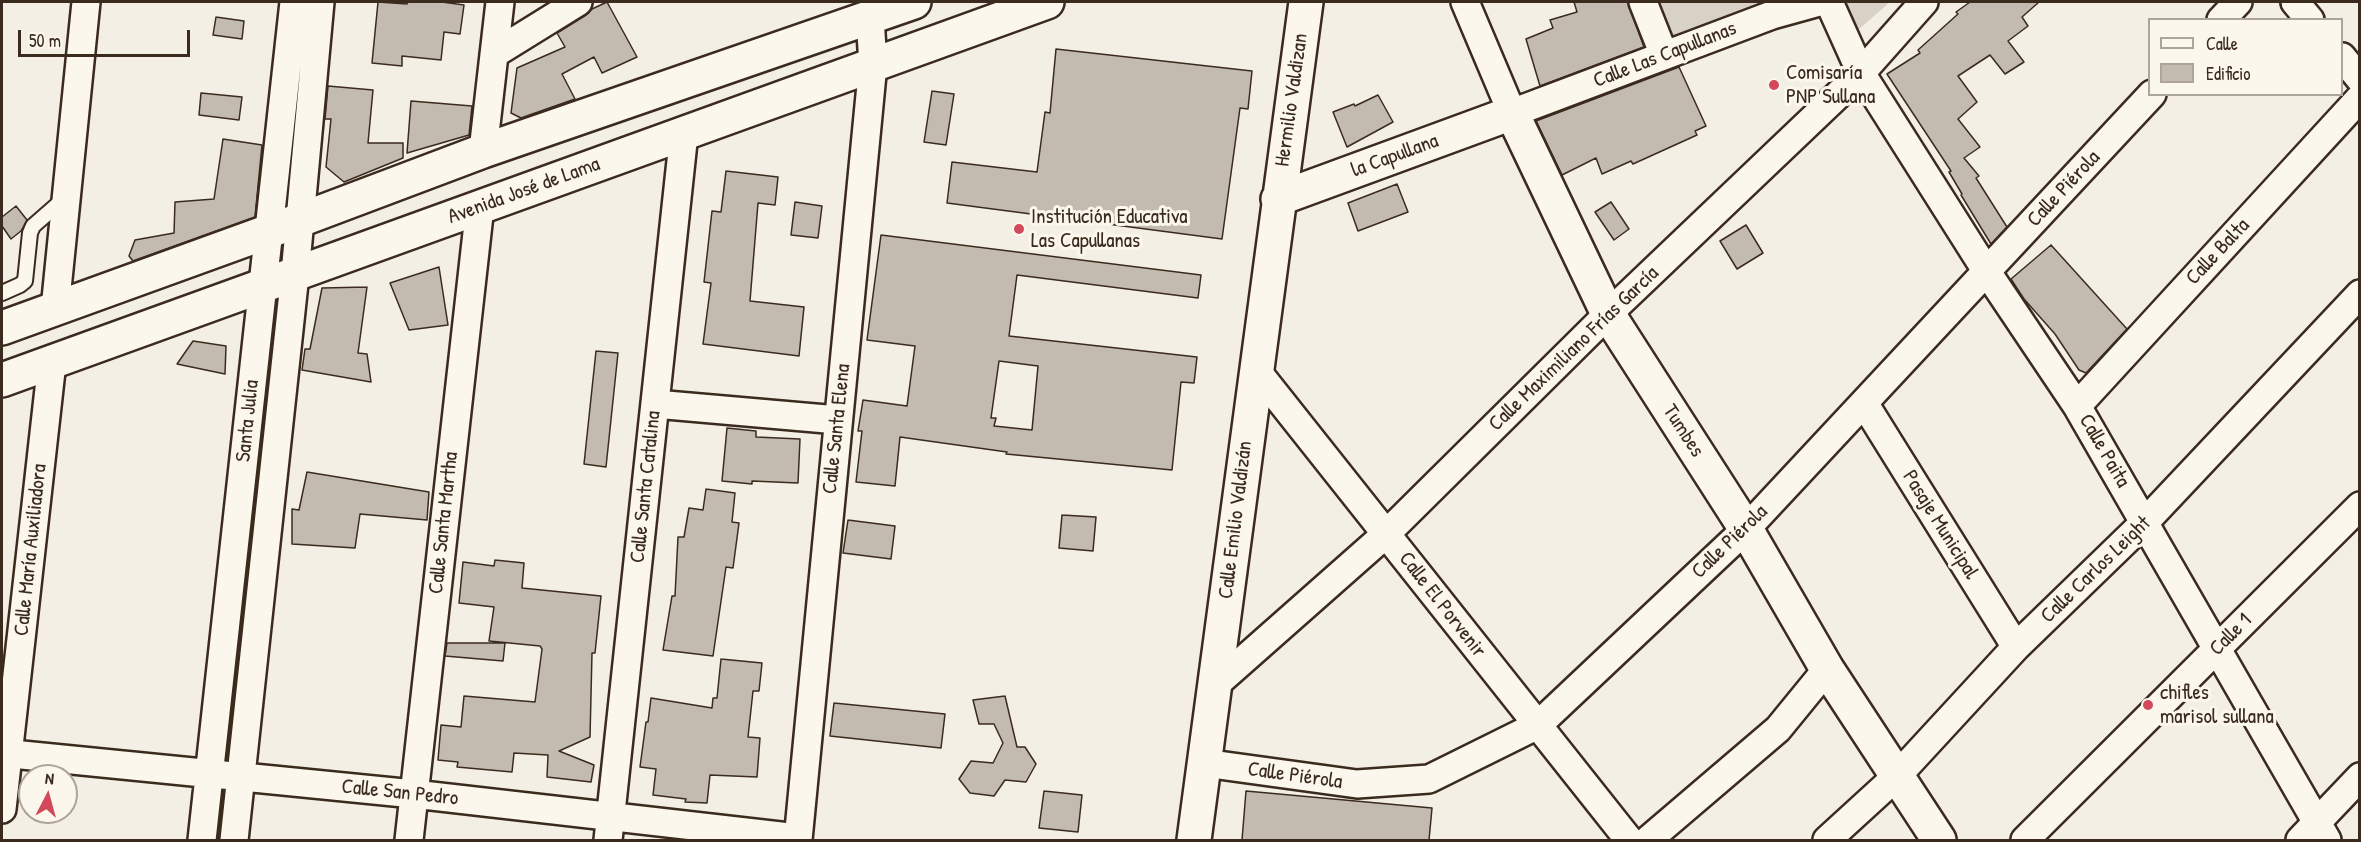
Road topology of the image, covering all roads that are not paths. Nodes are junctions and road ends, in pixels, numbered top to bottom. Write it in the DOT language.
graph roads {
  1 [pos="86,2"];
  2 [pos="294,2"];
  3 [pos="320,2"];
  4 [pos="500,2"];
  5 [pos="579,2"];
  6 [pos="914,2"];
  7 [pos="1047,2"];
  8 [pos="1306,2"];
  9 [pos="1466,2"];
  10 [pos="1643,2"];
  11 [pos="1819,2"];
  12 [pos="1829,2"];
  13 [pos="1924,2"];
  14 [pos="2238,2"];
  15 [pos="2295,2"];
  16 [pos="1769,8"];
  17 [pos="870,18"];
  18 [pos="2224,18"];
  19 [pos="2308,18"];
  20 [pos="494,54"];
  21 [pos="1664,55"];
  22 [pos="2343,58"];
  23 [pos="873,64"];
  24 [pos="1861,73"];
  25 [pos="2360,79"];
  26 [pos="2150,96"];
  27 [pos="2360,98"];
  28 [pos="1512,113"];
  29 [pos="684,133"];
  30 [pos="483,151"];
  31 [pos="66,196"];
  32 [pos="1278,199"];
  33 [pos="480,206"];
  34 [pos="300,220"];
  35 [pos="268,232"];
  36 [pos="1987,272"];
  37 [pos="296,274"];
  38 [pos="262,286"];
  39 [pos="2,293"];
  40 [pos="2360,294"];
  41 [pos="55,309"];
  42 [pos="1608,314"];
  43 [pos="2,328"];
  44 [pos="52,362"];
  45 [pos="1256,370"];
  46 [pos="2,380"];
  47 [pos="1864,403"];
  48 [pos="655,404"];
  49 [pos="2077,406"];
  50 [pos="838,420"];
  51 [pos="2360,506"];
  52 [pos="2145,522"];
  53 [pos="1746,529"];
  54 [pos="1386,534"];
  55 [pos="2016,647"];
  56 [pos="2217,649"];
  57 [pos="1827,669"];
  58 [pos="1214,686"];
  59 [pos="1538,725"];
  60 [pos="4,754"];
  61 [pos="1204,763"];
  62 [pos="209,774"];
  63 [pos="1897,776"];
  64 [pos="2360,777"];
  65 [pos="242,778"];
  66 [pos="414,794"];
  67 [pos="2,810"];
  68 [pos="610,829"];
  69 [pos="2314,834"];
  70 [pos="798,839"];
  71 [pos="202,840"];
  72 [pos="234,840"];
  73 [pos="409,840"];
  74 [pos="1194,840"];
  75 [pos="1629,840"];
  76 [pos="1648,840"];
  77 [pos="1827,840"];
  78 [pos="1939,840"];
  79 [pos="2025,840"];
  1 -- 31 [label="street"];
  2 -- 35 [label="street, Santa Julia"];
  3 -- 34 [label="street, Santa Julia"];
  4 -- 20 [label="street"];
  5 -- 20 [label="street"];
  6 -- 17 [label="main road"];
  7 -- 23 [label="main road, Avenida José de Lama"];
  8 -- 32 [label="main road, Hermilio Valdizan"];
  9 -- 28 [label="street, Tumbes"];
  10 -- 21 [label="street"];
  11 -- 16 [label="street, Calle Las Capullanas"];
  12 -- 24 [label="street, Calle Paita"];
  13 -- 24 [label="street, Calle Maximiliano Frías García"];
  14 -- 18 [label="street"];
  15 -- 19 [label="street"];
  16 -- 21 [label="street, Calle Las Capullanas"];
  17 -- 23 [label="street, Calle Santa Elena"];
  17 -- 30 [label="main road"];
  20 -- 30 [label="street"];
  21 -- 28 [label="street, Calle Las Capullanas"];
  22 -- 25 [label="street"];
  23 -- 29 [label="main road, Avenida José de Lama"];
  23 -- 50 [label="street, Calle Santa Elena"];
  24 -- 36 [label="street, Calle Paita"];
  24 -- 42 [label="street, Calle Maximiliano Frías García"];
  26 -- 36 [label="street, Calle Piérola"];
  27 -- 49 [label="street, Calle Balta"];
  28 -- 32 [label="main road, la Capullana"];
  28 -- 42 [label="main road, Tumbes"];
  29 -- 33 [label="main road, Avenida José de Lama"];
  29 -- 48 [label="street, Calle Santa Catalina"];
  30 -- 34 [label="main road"];
  31 -- 39 [label="lane"];
  31 -- 41 [label="street"];
  32 -- 45 [label="main road, Calle Emilio Valdizán"];
  33 -- 37 [label="main road, Avenida José de Lama"];
  33 -- 66 [label="street, Calle Santa Martha"];
  34 -- 35 [label="main road"];
  34 -- 37 [label="street, Santa Julia"];
  35 -- 38 [label="street, Santa Julia"];
  35 -- 41 [label="main road"];
  36 -- 47 [label="street, Calle Piérola"];
  36 -- 49 [label="street, Calle Paita"];
  37 -- 38 [label="main road, Avenida José de Lama"];
  37 -- 65 [label="street, Santa Julia"];
  38 -- 44 [label="main road, Avenida José de Lama"];
  38 -- 62 [label="street, Santa Julia"];
  40 -- 52 [label="street, Calle Carlos Leight"];
  41 -- 43 [label="main road"];
  42 -- 53 [label="main road, Tumbes"];
  42 -- 54 [label="street, Calle Maximiliano Frías García"];
  44 -- 46 [label="main road, Avenida José de Lama"];
  44 -- 60 [label="street, Calle María Auxiliadora"];
  45 -- 54 [label="street, Calle El Porvenir"];
  45 -- 58 [label="main road, Calle Emilio Valdizán"];
  47 -- 53 [label="street, Calle Piérola"];
  47 -- 55 [label="street, Pasaje Municipal"];
  48 -- 50 [label="street"];
  48 -- 68 [label="street, Calle Santa Catalina"];
  49 -- 52 [label="street, Calle Paita"];
  50 -- 70 [label="street, Calle Santa Elena"];
  51 -- 56 [label="street, Calle 1"];
  52 -- 55 [label="street, Calle Carlos Leight"];
  52 -- 56 [label="street, Calle Paita"];
  53 -- 57 [label="main road, Tumbes"];
  53 -- 59 [label="street, Calle Piérola"];
  54 -- 58 [label="street, Calle Maximiliano Frías García"];
  54 -- 59 [label="street, Calle El Porvenir"];
  55 -- 63 [label="street, Calle Carlos Leight"];
  56 -- 69 [label="street, Calle Paita"];
  56 -- 79 [label="street, Calle 1"];
  57 -- 63 [label="main road, Tumbes"];
  57 -- 76 [label="street"];
  58 -- 61 [label="main road, Calle Emilio Valdizán"];
  59 -- 61 [label="street, Calle Piérola"];
  59 -- 75 [label="street, Calle El Porvenir"];
  60 -- 62 [label="street, Calle San Pedro"];
  60 -- 67 [label="street, Calle María Auxiliadora"];
  61 -- 74 [label="main road, Calle Emilio Valdizán"];
  62 -- 65 [label="street, Calle San Pedro"];
  62 -- 71 [label="street, Santa Julia"];
  63 -- 77 [label="street, Calle Carlos Leight"];
  63 -- 78 [label="main road, Tumbes"];
  64 -- 69 [label="street"];
  65 -- 66 [label="street, Calle San Pedro"];
  65 -- 72 [label="street, Santa Julia"];
  66 -- 68 [label="street, Calle San Pedro"];
  66 -- 73 [label="street, Calle Santa Martha"];
  68 -- 70 [label="street, Calle San Pedro"];
}
